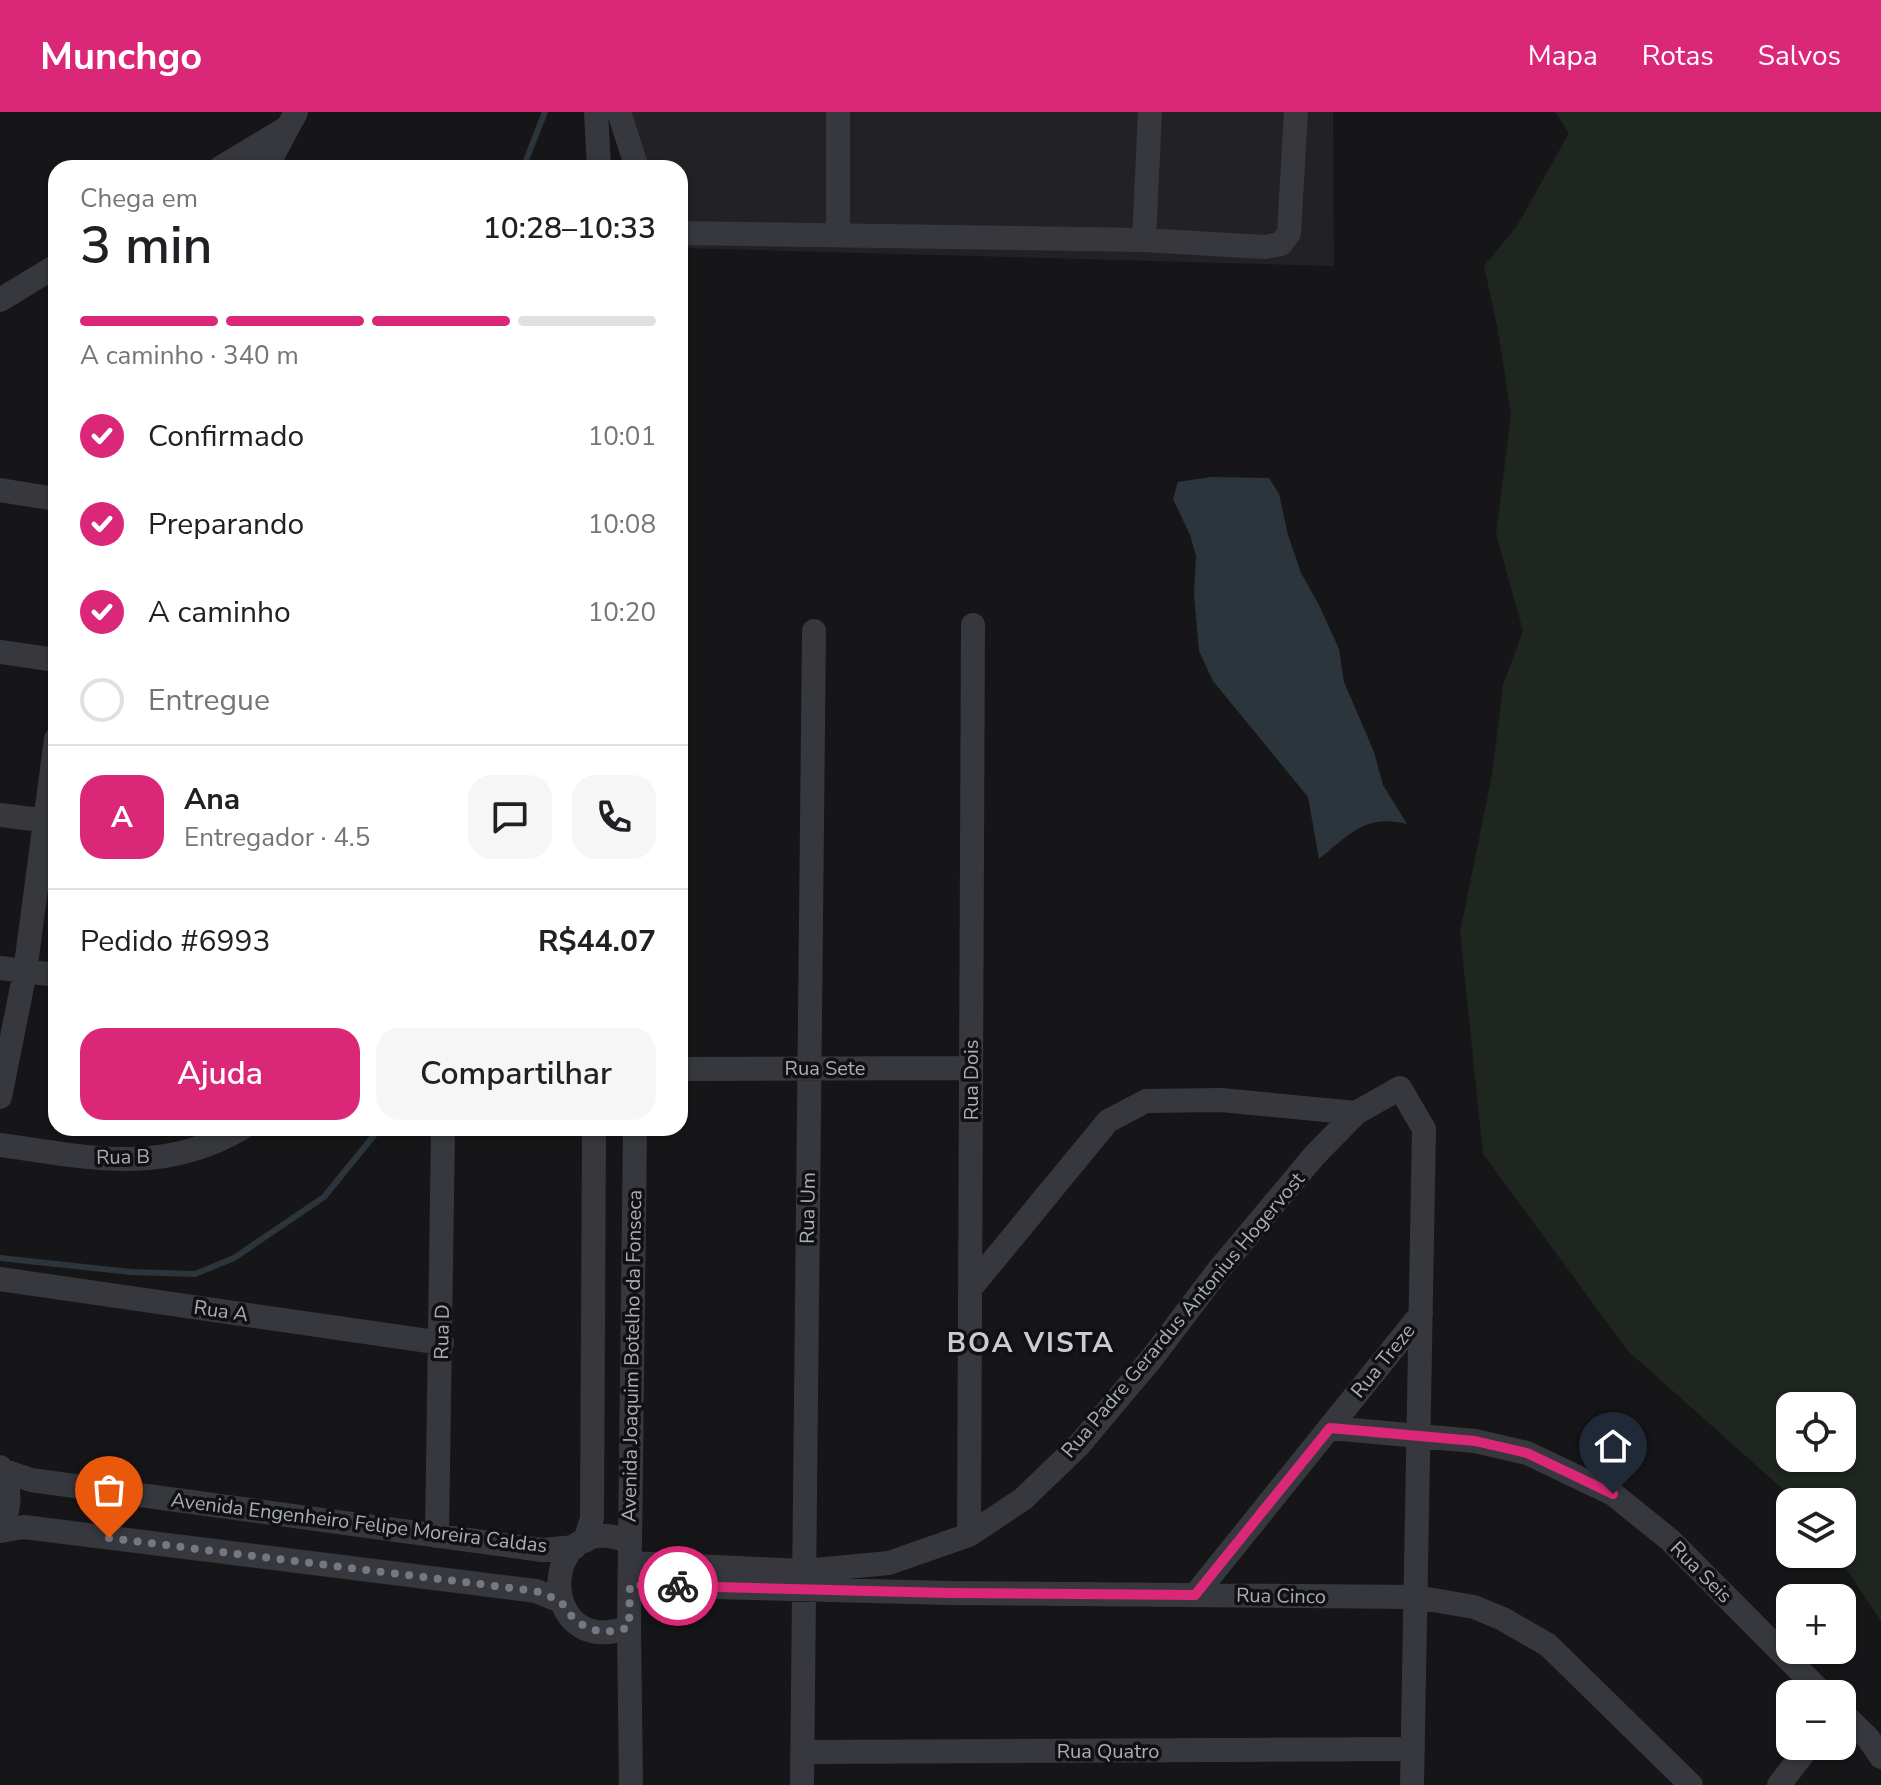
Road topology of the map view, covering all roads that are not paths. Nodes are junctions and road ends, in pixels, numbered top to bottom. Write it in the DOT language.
graph roads {
  1 [pos="596,112"];
  2 [pos="619,112"];
  3 [pos="838,112"];
  4 [pos="1150,112"];
  5 [pos="1296,112"];
  6 [pos="292,120"];
  7 [pos="232,160"];
  8 [pos="270,160"];
  9 [pos="599,160"];
  10 [pos="634,160"];
  11 [pos="688,233"];
  12 [pos="838,234"];
  13 [pos="1144,240"];
  14 [pos="48,271"];
  15 [pos="0,300"];
  16 [pos="0,490"];
  17 [pos="48,498"];
  18 [pos="973,625"];
  19 [pos="814,631"];
  20 [pos="0,652"];
  21 [pos="48,659"];
  22 [pos="0,815"];
  23 [pos="48,822"];
  24 [pos="48,834"];
  25 [pos="0,968"];
  26 [pos="25,972"];
  27 [pos="48,974"];
  28 [pos="809,1068"];
  29 [pos="971,1068"];
  30 [pos="688,1069"];
  31 [pos="0,1097"];
  32 [pos="1356,1113"];
  33 [pos="229,1136"];
  34 [pos="443,1136"];
  35 [pos="594,1136"];
  36 [pos="635,1136"];
  37 [pos="0,1145"];
  38 [pos="0,1279"];
  39 [pos="970,1289"];
  40 [pos="1421,1314"];
  41 [pos="442,1343"];
  42 [pos="1330,1428"];
  43 [pos="1419,1435"];
  44 [pos="1,1468"];
  45 [pos="382,1528"];
  46 [pos="0,1529"];
  47 [pos="969,1535"];
  48 [pos="437,1536"];
  49 [pos="580,1544"];
  50 [pos="630,1563"];
  51 [pos="378,1571"];
  52 [pos="804,1580"];
  53 [pos="1195,1595"];
  54 [pos="1416,1597"];
  55 [pos="561,1601"];
  56 [pos="629,1627"];
  57 [pos="1809,1680"];
  58 [pos="1856,1726"];
  59 [pos="1413,1749"];
  60 [pos="802,1752"];
  61 [pos="1881,1757"];
  62 [pos="1798,1760"];
  63 [pos="631,1785"];
  64 [pos="802,1785"];
  65 [pos="1412,1785"];
  66 [pos="1691,1785"];
  67 [pos="1779,1785"];
  1 -- 9 [label="street"];
  2 -- 10 [label="street"];
  3 -- 12 [label="street"];
  4 -- 13 [label="street"];
  5 -- 13 [label="street"];
  6 -- 7 [label="street"];
  6 -- 8 [label="street"];
  11 -- 12 [label="street"];
  12 -- 13 [label="street"];
  14 -- 15 [label="street"];
  16 -- 17 [label="street"];
  18 -- 29 [label="street, Rua Dois"];
  19 -- 28 [label="street, Rua Um"];
  20 -- 21 [label="street"];
  22 -- 23 [label="street"];
  24 -- 26 [label="street"];
  25 -- 26 [label="street"];
  26 -- 27 [label="street"];
  26 -- 31 [label="street"];
  28 -- 29 [label="street, Rua Sete"];
  28 -- 30 [label="street, Rua Sete"];
  28 -- 52 [label="street, Rua Um"];
  29 -- 39 [label="street, Rua Dois"];
  32 -- 39 [label="street"];
  32 -- 40 [label="street, Rua Padre Gerardus Antonius Hogervost"];
  32 -- 47 [label="street, Rua Padre Gerardus Antonius Hogervost"];
  33 -- 37 [label="street, Rua B"];
  34 -- 41 [label="street, Rua D"];
  35 -- 49 [label="street"];
  36 -- 50 [label="street, Avenida Joaquim Botelho da Fonseca"];
  38 -- 41 [label="street, Rua A"];
  39 -- 47 [label="street, Rua Dois"];
  40 -- 42 [label="street, Rua Treze"];
  40 -- 43 [label="street"];
  41 -- 48 [label="street, Rua D"];
  42 -- 43 [label="street, Rua Seis"];
  42 -- 53 [label="street, Rua Treze"];
  43 -- 54 [label="street"];
  43 -- 57 [label="street, Rua Seis"];
  44 -- 45 [label="street, Avenida Engenheiro Felipe Moreira Caldas"];
  44 -- 46 [label="street, Avenida Engenheiro Felipe Moreira Caldas"];
  45 -- 48 [label="street, Avenida Engenheiro Felipe Moreira Caldas"];
  45 -- 51 [label="street"];
  46 -- 51 [label="street, Avenida Engenheiro Felipe Moreira Caldas"];
  47 -- 52 [label="street, Rua Padre Gerardus Antonius Hogervost"];
  48 -- 49 [label="street, Avenida Engenheiro Felipe Moreira Caldas"];
  49 -- 50 [label="street, Avenida Engenheiro Felipe Moreira Caldas"];
  49 -- 55 [label="street, Avenida Engenheiro Felipe Moreira Caldas"];
  50 -- 52 [label="street, Rua Padre Gerardus Antonius Hogervost"];
  50 -- 56 [label="street"];
  51 -- 55 [label="street, Avenida Engenheiro Felipe Moreira Caldas"];
  52 -- 53 [label="street, Rua Cinco"];
  52 -- 60 [label="street, Rua Um"];
  53 -- 54 [label="street, Rua Cinco"];
  54 -- 59 [label="street"];
  54 -- 66 [label="street, Rua Cinco"];
  55 -- 56 [label="street, Avenida Engenheiro Felipe Moreira Caldas"];
  56 -- 63 [label="street"];
  58 -- 61 [label="street"];
  59 -- 60 [label="street, Rua Quatro"];
  59 -- 65 [label="street"];
  60 -- 64 [label="street, Rua Um"];
  62 -- 67 [label="street"];
}
